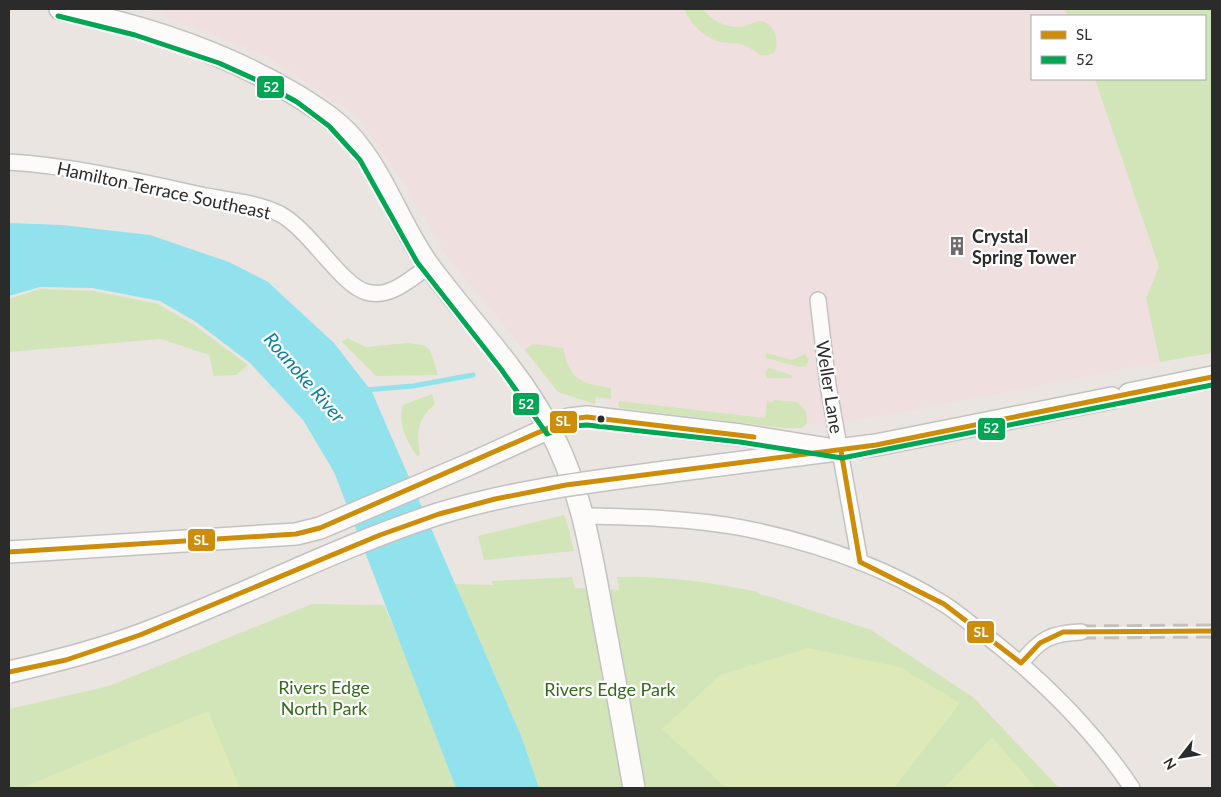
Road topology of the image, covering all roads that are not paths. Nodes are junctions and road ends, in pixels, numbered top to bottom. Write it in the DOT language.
graph roads {
  1 [pos="60,9"];
  2 [pos="9,162"];
  3 [pos="429,266"];
  4 [pos="818,300"];
  5 [pos="1212,377"];
  6 [pos="549,427"];
  7 [pos="841,451"];
  8 [pos="584,516"];
  9 [pos="9,552"];
  10 [pos="860,562"];
  11 [pos="1081,632"];
  12 [pos="1021,662"];
  13 [pos="9,672"];
  14 [pos="634,788"];
  15 [pos="1132,788"];
  1 -- 3 [label="street"];
  2 -- 3 [label="street, Hamilton Terrace Southeast"];
  3 -- 6 [label="street"];
  4 -- 7 [label="street, Weller Lane"];
  5 -- 7 [label="street"];
  6 -- 7 [label="street"];
  6 -- 8 [label="street"];
  6 -- 9 [label="street"];
  7 -- 10 [label="street, Weller Lane"];
  7 -- 13 [label="street, bridge"];
  8 -- 10 [label="street"];
  8 -- 14 [label="street"];
  10 -- 12 [label="street"];
  11 -- 12 [label="street"];
  12 -- 15 [label="street"];
}
